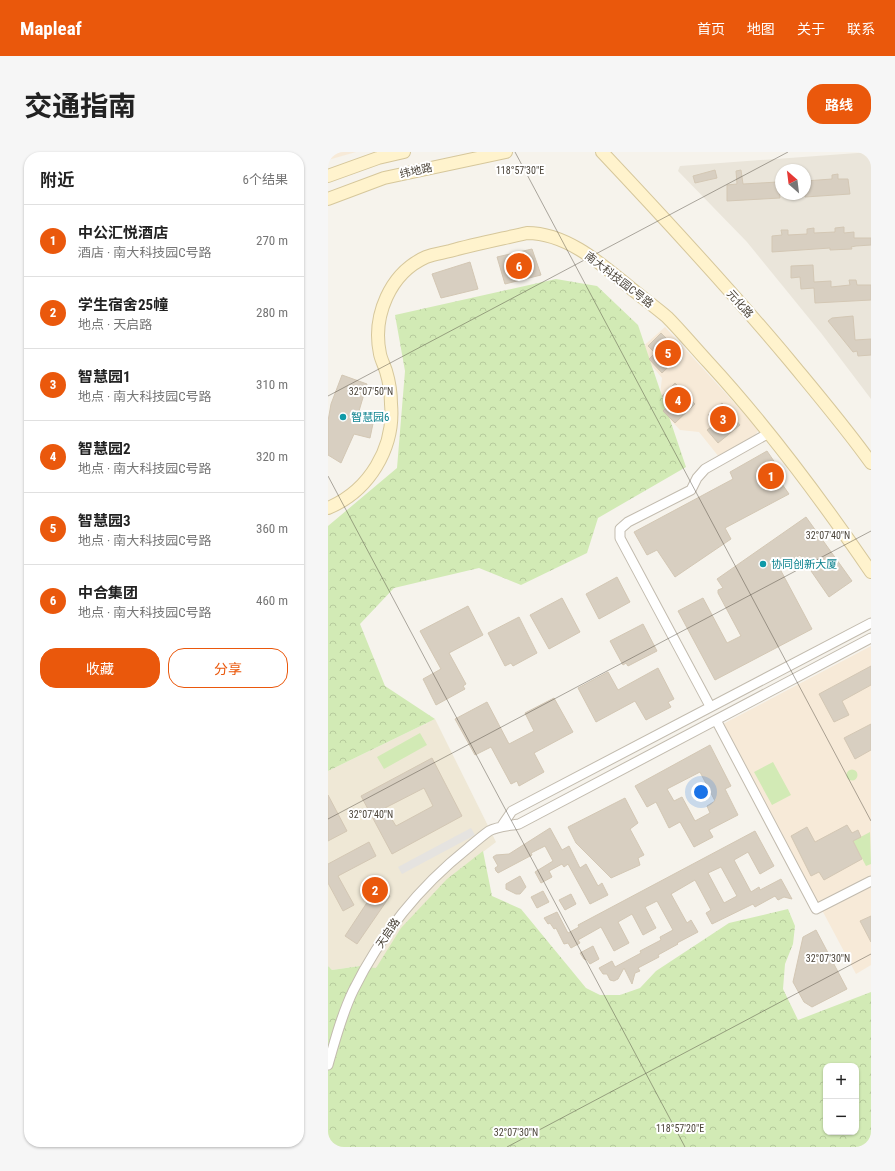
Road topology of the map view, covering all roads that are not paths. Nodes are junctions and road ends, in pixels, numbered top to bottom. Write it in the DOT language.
graph roads {
  1 [pos="404,152"];
  2 [pos="506,152"];
  3 [pos="602,152"];
  4 [pos="328,176"];
  5 [pos="328,199"];
  6 [pos="769,433"];
  7 [pos="871,463"];
  8 [pos="328,508"];
  9 [pos="871,572"];
  10 [pos="871,623"];
  11 [pos="871,638"];
  12 [pos="710,706"];
  13 [pos="716,720"];
  14 [pos="501,827"];
  15 [pos="871,881"];
  16 [pos="328,1065"];
  1 -- 4 [label="street, 纬地路"];
  2 -- 5 [label="street, 纬地路"];
  3 -- 7 [label="street, 元化路"];
  6 -- 8 [label="street, 南大科技园C号路"];
  6 -- 9 [label="street, 南大科技园C号路"];
  6 -- 12 [label="street"];
  10 -- 12 [label="street"];
  11 -- 13 [label="street"];
  12 -- 14 [label="street"];
  13 -- 14 [label="street"];
  13 -- 15 [label="street"];
  14 -- 16 [label="street, 天启路"];
}
